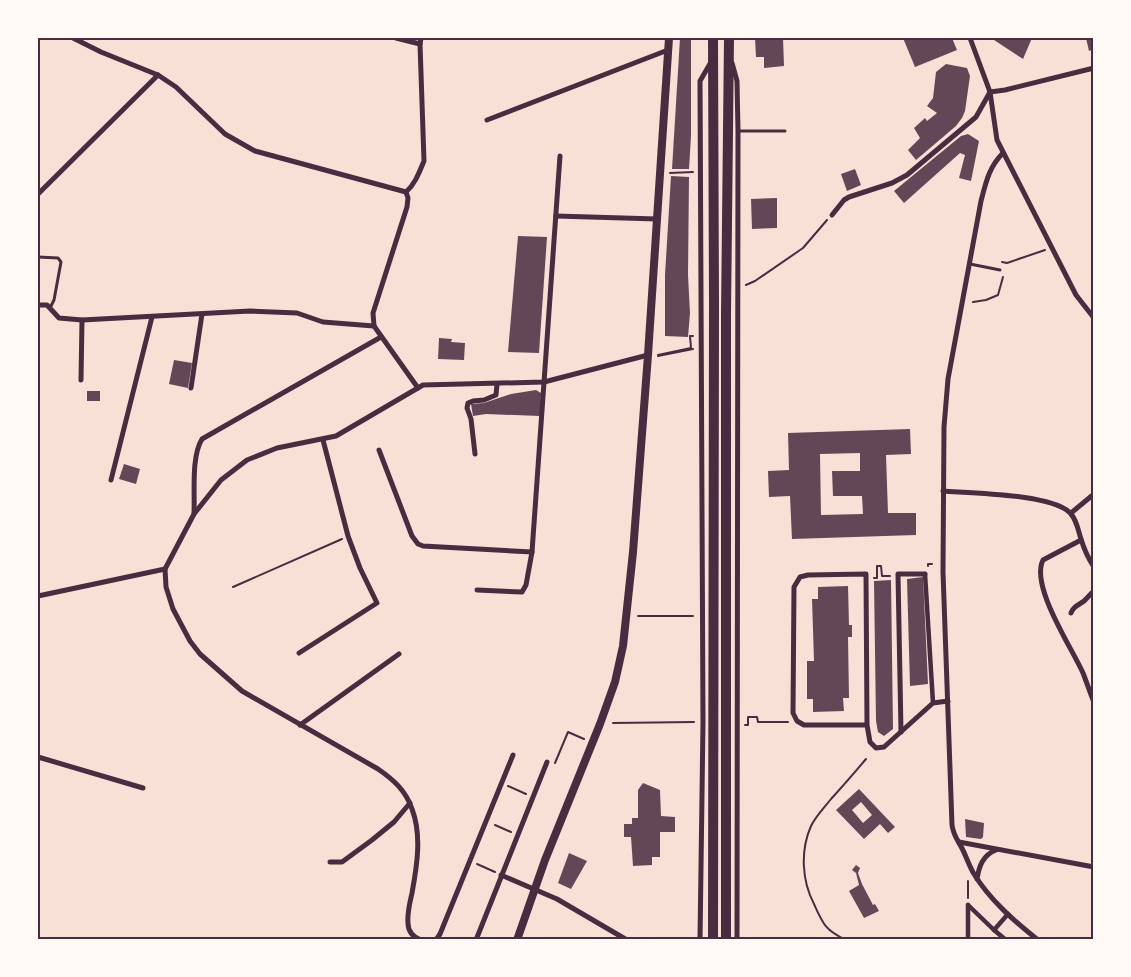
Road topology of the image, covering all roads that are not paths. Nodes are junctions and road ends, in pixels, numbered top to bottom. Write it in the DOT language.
graph roads {
  1 [pos="73,38"];
  2 [pos="396,38"];
  3 [pos="421,38"];
  4 [pos="669,38"];
  5 [pos="713,38"];
  6 [pos="729,38"];
  7 [pos="970,38"];
  8 [pos="420,44"];
  9 [pos="668,50"];
  10 [pos="729,55"];
  11 [pos="713,57"];
  12 [pos="1094,68"];
  13 [pos="158,75"];
  14 [pos="990,92"];
  15 [pos="487,120"];
  16 [pos="738,131"];
  17 [pos="785,131"];
  18 [pos="1003,153"];
  19 [pos="560,156"];
  20 [pos="406,192"];
  21 [pos="38,194"];
  22 [pos="832,215"];
  23 [pos="556,216"];
  24 [pos="656,219"];
  25 [pos="38,258"];
  26 [pos="969,264"];
  27 [pos="1000,270"];
  28 [pos="38,305"];
  29 [pos="50,308"];
  30 [pos="202,314"];
  31 [pos="152,316"];
  32 [pos="1094,318"];
  33 [pos="82,320"];
  34 [pos="374,326"];
  35 [pos="381,337"];
  36 [pos="648,355"];
  37 [pos="81,380"];
  38 [pos="544,382"];
  39 [pos="497,384"];
  40 [pos="191,388"];
  41 [pos="418,388"];
  42 [pos="323,440"];
  43 [pos="379,450"];
  44 [pos="475,454"];
  45 [pos="111,480"];
  46 [pos="943,491"];
  47 [pos="1094,494"];
  48 [pos="1071,513"];
  49 [pos="194,514"];
  50 [pos="1081,540"];
  51 [pos="533,551"];
  52 [pos="1094,567"];
  53 [pos="165,569"];
  54 [pos="926,574"];
  55 [pos="478,590"];
  56 [pos="1094,591"];
  57 [pos="38,596"];
  58 [pos="1071,613"];
  59 [pos="299,652"];
  60 [pos="400,654"];
  61 [pos="948,701"];
  62 [pos="1094,702"];
  63 [pos="933,703"];
  64 [pos="300,724"];
  65 [pos="867,725"];
  66 [pos="901,732"];
  67 [pos="513,755"];
  68 [pos="38,756"];
  69 [pos="547,762"];
  70 [pos="143,788"];
  71 [pos="410,803"];
  72 [pos="959,842"];
  73 [pos="998,850"];
  74 [pos="330,862"];
  75 [pos="1094,867"];
  76 [pos="501,875"];
  77 [pos="977,880"];
  78 [pos="535,890"];
  79 [pos="1008,914"];
  80 [pos="994,930"];
  81 [pos="421,940"];
  82 [pos="436,940"];
  83 [pos="476,940"];
  84 [pos="517,940"];
  85 [pos="627,940"];
  86 [pos="700,940"];
  87 [pos="713,940"];
  88 [pos="726,940"];
  89 [pos="737,940"];
  90 [pos="968,940"];
  91 [pos="1006,940"];
  92 [pos="1038,940"];
  1 -- 13 [label="street"];
  2 -- 8 [label="street"];
  3 -- 8 [label="street"];
  4 -- 9 [label="street"];
  5 -- 11 [label="highway"];
  6 -- 10 [label="highway"];
  7 -- 14 [label="street"];
  8 -- 20 [label="street"];
  9 -- 15 [label="street"];
  9 -- 24 [label="street"];
  10 -- 16 [label="street"];
  10 -- 88 [label="highway"];
  11 -- 86 [label="street"];
  11 -- 87 [label="highway"];
  12 -- 14 [label="street"];
  13 -- 20 [label="street"];
  13 -- 21 [label="street"];
  14 -- 18 [label="street"];
  14 -- 22 [label="street"];
  16 -- 17 [label="lane"];
  16 -- 89 [label="street"];
  18 -- 26 [label="street"];
  18 -- 32 [label="street"];
  19 -- 23 [label="street"];
  20 -- 34 [label="street"];
  23 -- 24 [label="street"];
  23 -- 38 [label="street"];
  24 -- 36 [label="street"];
  25 -- 29 [label="lane"];
  26 -- 27 [label="lane"];
  26 -- 46 [label="street"];
  28 -- 29 [label="street"];
  29 -- 33 [label="street"];
  30 -- 31 [label="street"];
  30 -- 34 [label="street"];
  30 -- 40 [label="street"];
  31 -- 33 [label="street"];
  31 -- 45 [label="street"];
  33 -- 37 [label="street"];
  34 -- 35 [label="street"];
  35 -- 41 [label="street"];
  35 -- 49 [label="street"];
  36 -- 38 [label="street"];
  36 -- 78 [label="street"];
  38 -- 39 [label="street"];
  38 -- 51 [label="street"];
  39 -- 41 [label="street"];
  39 -- 44 [label="street"];
  41 -- 42 [label="street"];
  42 -- 49 [label="street"];
  42 -- 59 [label="street"];
  43 -- 51 [label="street"];
  46 -- 48 [label="street"];
  46 -- 61 [label="street"];
  47 -- 48 [label="street"];
  48 -- 50 [label="street"];
  49 -- 53 [label="street"];
  50 -- 52 [label="street"];
  50 -- 62 [label="street"];
  51 -- 55 [label="street"];
  53 -- 57 [label="street"];
  53 -- 64 [label="street"];
  54 -- 63 [label="street"];
  54 -- 66 [label="street"];
  56 -- 58 [label="street"];
  60 -- 64 [label="street"];
  61 -- 63 [label="street"];
  61 -- 72 [label="street"];
  63 -- 66 [label="street"];
  64 -- 71 [label="street"];
  65 -- 65 [label="street"];
  65 -- 66 [label="street"];
  67 -- 82 [label="street"];
  68 -- 70 [label="street"];
  69 -- 76 [label="street"];
  71 -- 74 [label="street"];
  71 -- 81 [label="street"];
  72 -- 73 [label="street"];
  72 -- 77 [label="street"];
  73 -- 75 [label="street"];
  73 -- 77 [label="street"];
  76 -- 78 [label="street"];
  76 -- 83 [label="street"];
  77 -- 79 [label="street"];
  78 -- 84 [label="street"];
  78 -- 85 [label="street"];
  79 -- 80 [label="street"];
  79 -- 92 [label="street"];
  80 -- 90 [label="street"];
  80 -- 91 [label="street"];
}
